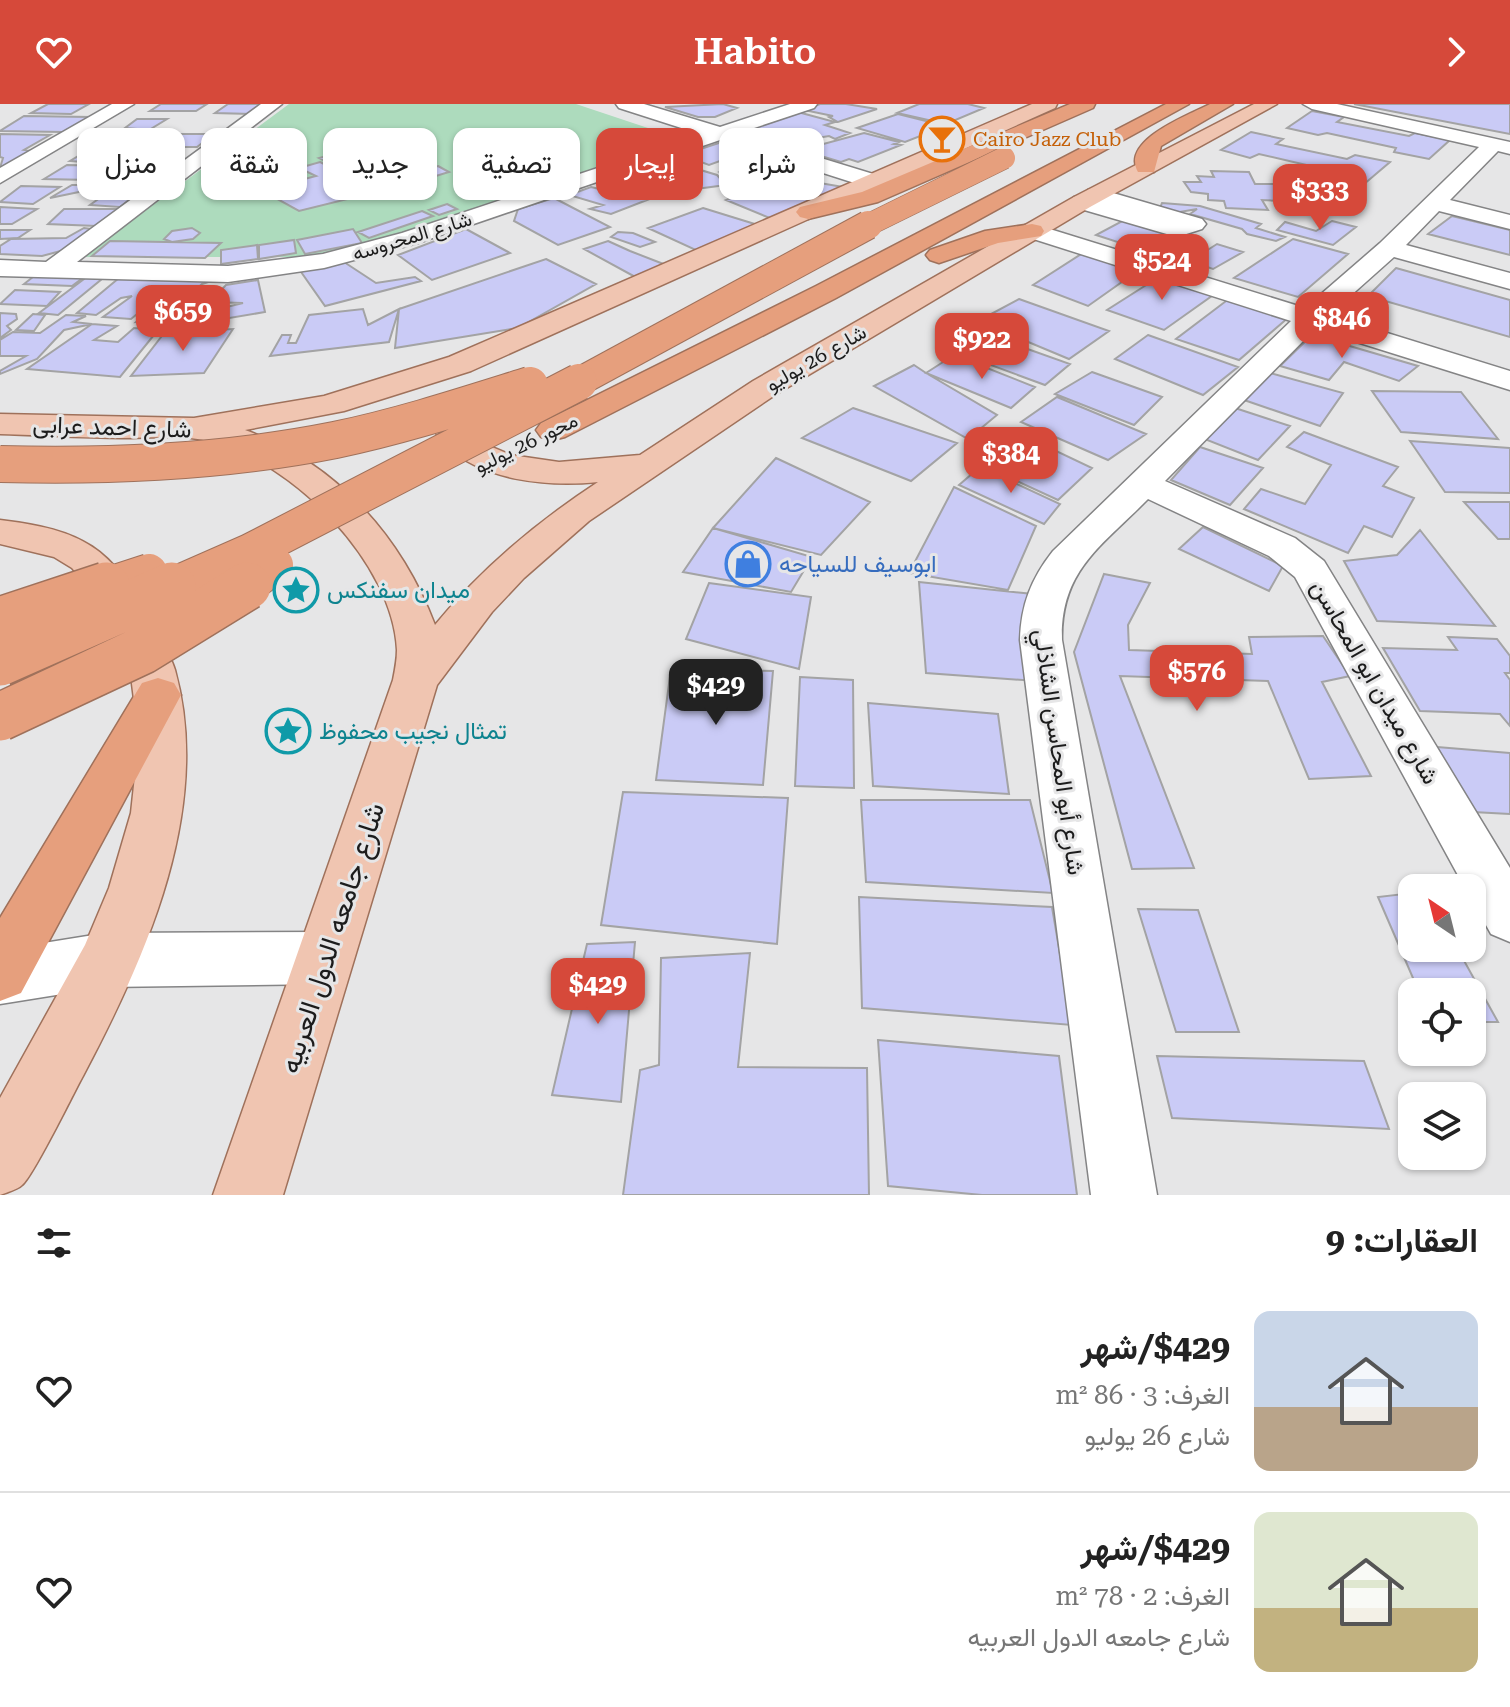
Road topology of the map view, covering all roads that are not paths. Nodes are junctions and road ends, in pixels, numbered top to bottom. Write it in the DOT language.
graph roads {
  1 [pos="125,104"];
  2 [pos="273,104"];
  3 [pos="625,104"];
  4 [pos="808,104"];
  5 [pos="1048,104"];
  6 [pos="1180,104"];
  7 [pos="1224,104"];
  8 [pos="1268,104"];
  9 [pos="1312,104"];
  10 [pos="1095,107"];
  11 [pos="738,128"];
  12 [pos="719,134"];
  13 [pos="719,134"];
  14 [pos="1502,146"];
  15 [pos="824,166"];
  16 [pos="1146,167"];
  17 [pos="0,177"];
  18 [pos="875,182"];
  19 [pos="1438,200"];
  20 [pos="808,212"];
  21 [pos="1510,213"];
  22 [pos="1510,222"];
  23 [pos="1032,231"];
  24 [pos="1389,248"];
  25 [pos="0,268"];
  26 [pos="52,269"];
  27 [pos="1510,281"];
  28 [pos="1310,318"];
  29 [pos="635,353"];
  30 [pos="460,364"];
  31 [pos="1499,378"];
  32 [pos="1510,399"];
  33 [pos="0,424"];
  34 [pos="187,426"];
  35 [pos="553,430"];
  36 [pos="654,462"];
  37 [pos="0,464"];
  38 [pos="1143,484"];
  39 [pos="0,532"];
  40 [pos="262,558"];
  41 [pos="0,621"];
  42 [pos="0,662"];
  43 [pos="416,680"];
  44 [pos="0,689"];
  45 [pos="158,695"];
  46 [pos="0,717"];
  47 [pos="1510,917"];
  48 [pos="326,958"];
  49 [pos="106,960"];
  50 [pos="0,975"];
  51 [pos="0,1161"];
  52 [pos="248,1195"];
  53 [pos="1124,1195"];
  1 -- 17 [label="street"];
  2 -- 26 [label="street"];
  3 -- 13 [label="street"];
  4 -- 11 [label="street, شارع المحروسه"];
  5 -- 18 [label="main road"];
  6 -- 35 [label="highway, محور 26 يوليو"];
  7 -- 16 [label="highway"];
  8 -- 16 [label="main road, شارع 26 يوليو"];
  9 -- 14 [label="street"];
  10 -- 20 [label="highway"];
  10 -- 29 [label="highway, محور 26 يوليو, bridge"];
  12 -- 26 [label="street, شارع المحروسه"];
  14 -- 19 [label="street, شارع أبو المحاسن الشاذلي"];
  15 -- 18 [label="street"];
  16 -- 23 [label="main road, شارع 26 يوليو"];
  18 -- 20 [label="main road"];
  19 -- 21 [label="street"];
  19 -- 22 [label="street"];
  19 -- 24 [label="street, شارع أبو المحاسن الشاذلي"];
  20 -- 30 [label="main road"];
  23 -- 28 [label="street"];
  23 -- 35 [label="highway"];
  23 -- 36 [label="main road, شارع 26 يوليو"];
  24 -- 27 [label="street"];
  24 -- 28 [label="street, شارع أبو المحاسن الشاذلي"];
  25 -- 26 [label="street, شارع المحروسه"];
  28 -- 31 [label="street"];
  28 -- 38 [label="street, شارع أبو المحاسن الشاذلي"];
  29 -- 37 [label="highway, bridge"];
  29 -- 40 [label="highway, محور 26 يوليو, bridge"];
  30 -- 34 [label="main road"];
  30 -- 36 [label="main road"];
  31 -- 32 [label="street"];
  33 -- 34 [label="main road, شارع احمد عرابى"];
  34 -- 43 [label="main road, شارع احمد عرابى"];
  35 -- 40 [label="highway, محور 26 يوليو"];
  36 -- 43 [label="main road, شارع 26 يوليو"];
  38 -- 47 [label="street, شارع ميدان ابو المحاسن"];
  38 -- 53 [label="street, شارع أبو المحاسن الشاذلي"];
  39 -- 45 [label="main road"];
  40 -- 41 [label="highway, bridge"];
  40 -- 42 [label="highway, محور 26 يوليو, bridge"];
  40 -- 44 [label="highway, محور 26 يوليو, bridge"];
  40 -- 46 [label="highway, bridge"];
  43 -- 48 [label="main road, شارع جامعه الدول العربيه"];
  45 -- 49 [label="main road"];
  45 -- 50 [label="highway"];
  48 -- 49 [label="street"];
  48 -- 52 [label="main road, شارع جامعه الدول العربيه"];
  49 -- 50 [label="street"];
  49 -- 51 [label="main road"];
}
